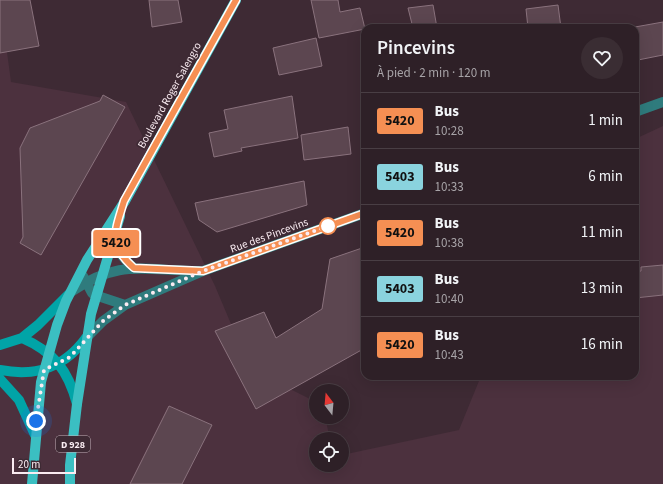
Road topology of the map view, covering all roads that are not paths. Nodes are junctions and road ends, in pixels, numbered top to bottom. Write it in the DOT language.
graph roads {
  1 [pos="236,0"];
  2 [pos="663,102"];
  3 [pos="639,111"];
  4 [pos="124,201"];
  5 [pos="361,214"];
  6 [pos="115,232"];
  7 [pos="134,268"];
  8 [pos="203,271"];
  9 [pos="82,272"];
  10 [pos="102,274"];
  11 [pos="85,282"];
  12 [pos="71,292"];
  13 [pos="95,295"];
  14 [pos="125,305"];
  15 [pos="22,338"];
  16 [pos="86,338"];
  17 [pos="0,345"];
  18 [pos="48,352"];
  19 [pos="58,364"];
  20 [pos="0,370"];
  21 [pos="44,370"];
  22 [pos="0,379"];
  23 [pos="77,404"];
  24 [pos="35,435"];
  25 [pos="32,484"];
  26 [pos="70,484"];
  1 -- 4 [label="main road, Boulevard Roger Salengro / D 928"];
  2 -- 3 [label="street"];
  4 -- 6 [label="main road, D 928"];
  4 -- 9 [label="main road, D 928"];
  5 -- 8 [label="street, Rue des Pincevins"];
  6 -- 7 [label="street"];
  6 -- 10 [label="main road, D 928"];
  7 -- 8 [label="street"];
  7 -- 10 [label="street"];
  8 -- 14 [label="street, Rue des Pincevins"];
  9 -- 11 [label="street"];
  9 -- 12 [label="main road, D 928"];
  10 -- 11 [label="street"];
  10 -- 13 [label="main road, D 928"];
  11 -- 12 [label="street"];
  11 -- 13 [label="street"];
  12 -- 15 [label="main road"];
  12 -- 18 [label="main road, D 928"];
  13 -- 14 [label="street"];
  13 -- 16 [label="main road, D 928"];
  14 -- 16 [label="street, Rue des Pincevins"];
  15 -- 17 [label="main road"];
  15 -- 18 [label="main road"];
  16 -- 19 [label="main road"];
  16 -- 23 [label="main road, D 928"];
  18 -- 19 [label="main road"];
  18 -- 21 [label="main road, D 928"];
  19 -- 21 [label="main road"];
  19 -- 23 [label="main road"];
  20 -- 21 [label="main road"];
  21 -- 24 [label="main road, D 928"];
  22 -- 24 [label="main road"];
  23 -- 26 [label="main road, D 928"];
  24 -- 25 [label="main road, D 928"];
}
